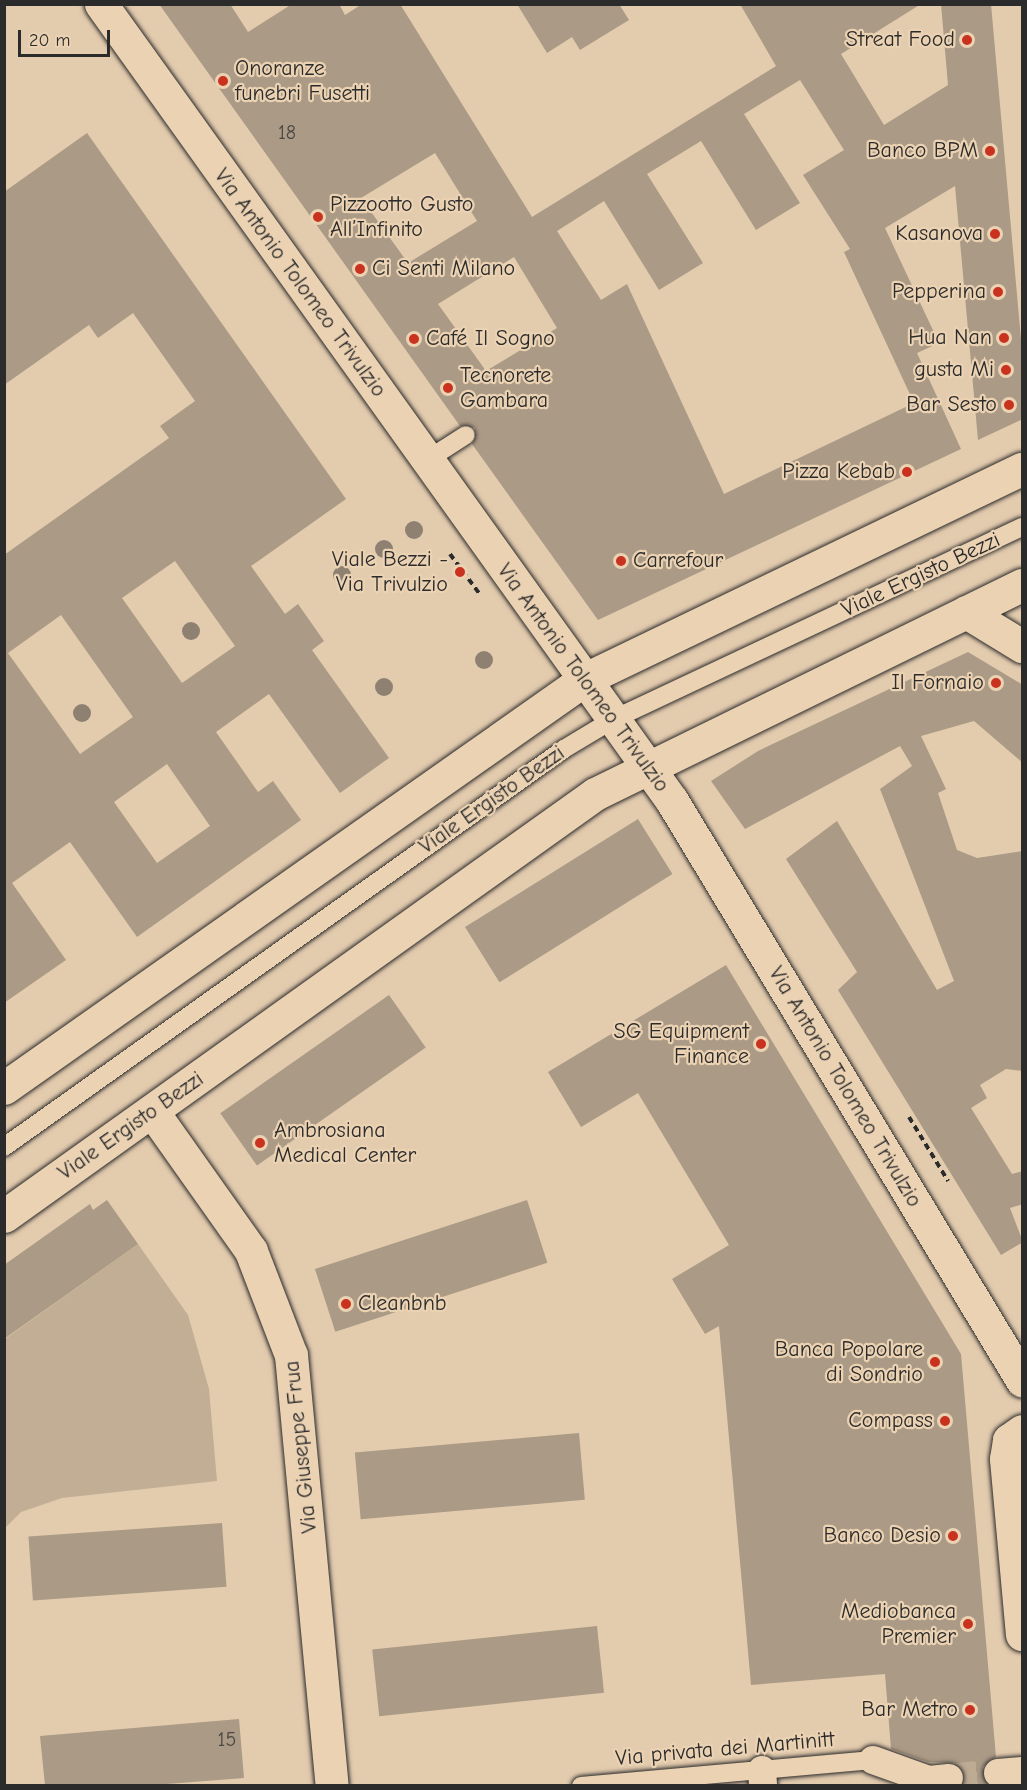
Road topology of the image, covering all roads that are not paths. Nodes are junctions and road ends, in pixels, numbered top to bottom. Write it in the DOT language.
graph roads {
  1 [pos="100,4"];
  2 [pos="466,435"];
  3 [pos="427,460"];
  4 [pos="1023,469"];
  5 [pos="1023,527"];
  6 [pos="1023,585"];
  7 [pos="966,612"];
  8 [pos="1023,646"];
  9 [pos="585,680"];
  10 [pos="614,719"];
  11 [pos="646,766"];
  12 [pos="4,1088"];
  13 [pos="152,1111"];
  14 [pos="4,1147"];
  15 [pos="4,1216"];
  16 [pos="1023,1380"];
  17 [pos="1023,1431"];
  18 [pos="1023,1634"];
  19 [pos="873,1760"];
  20 [pos="762,1778"];
  21 [pos="949,1778"];
  22 [pos="332,1785"];
  23 [pos="581,1785"];
  1 -- 3 [label="street, Via Antonio Tolomeo Trivulzio"];
  2 -- 3 [label="lane"];
  3 -- 9 [label="street, Via Antonio Tolomeo Trivulzio"];
  4 -- 9 [label="street, Viale Ergisto Bezzi"];
  5 -- 10 [label="lane, Viale Ergisto Bezzi"];
  6 -- 7 [label="street, Viale Ergisto Bezzi"];
  7 -- 8 [label="street"];
  7 -- 11 [label="street, Viale Ergisto Bezzi"];
  9 -- 10 [label="street, Via Antonio Tolomeo Trivulzio"];
  9 -- 12 [label="street, Viale Ergisto Bezzi"];
  10 -- 11 [label="street, Via Antonio Tolomeo Trivulzio"];
  10 -- 14 [label="lane, Viale Ergisto Bezzi"];
  11 -- 13 [label="street, Viale Ergisto Bezzi"];
  11 -- 16 [label="street, Via Antonio Tolomeo Trivulzio"];
  13 -- 15 [label="street, Viale Ergisto Bezzi"];
  13 -- 22 [label="street, Via Giuseppe Frua"];
  17 -- 18 [label="street"];
  19 -- 20 [label="lane, Via privata dei Martinitt"];
  19 -- 21 [label="street"];
  20 -- 23 [label="lane, Via privata dei Martinitt"];
}
